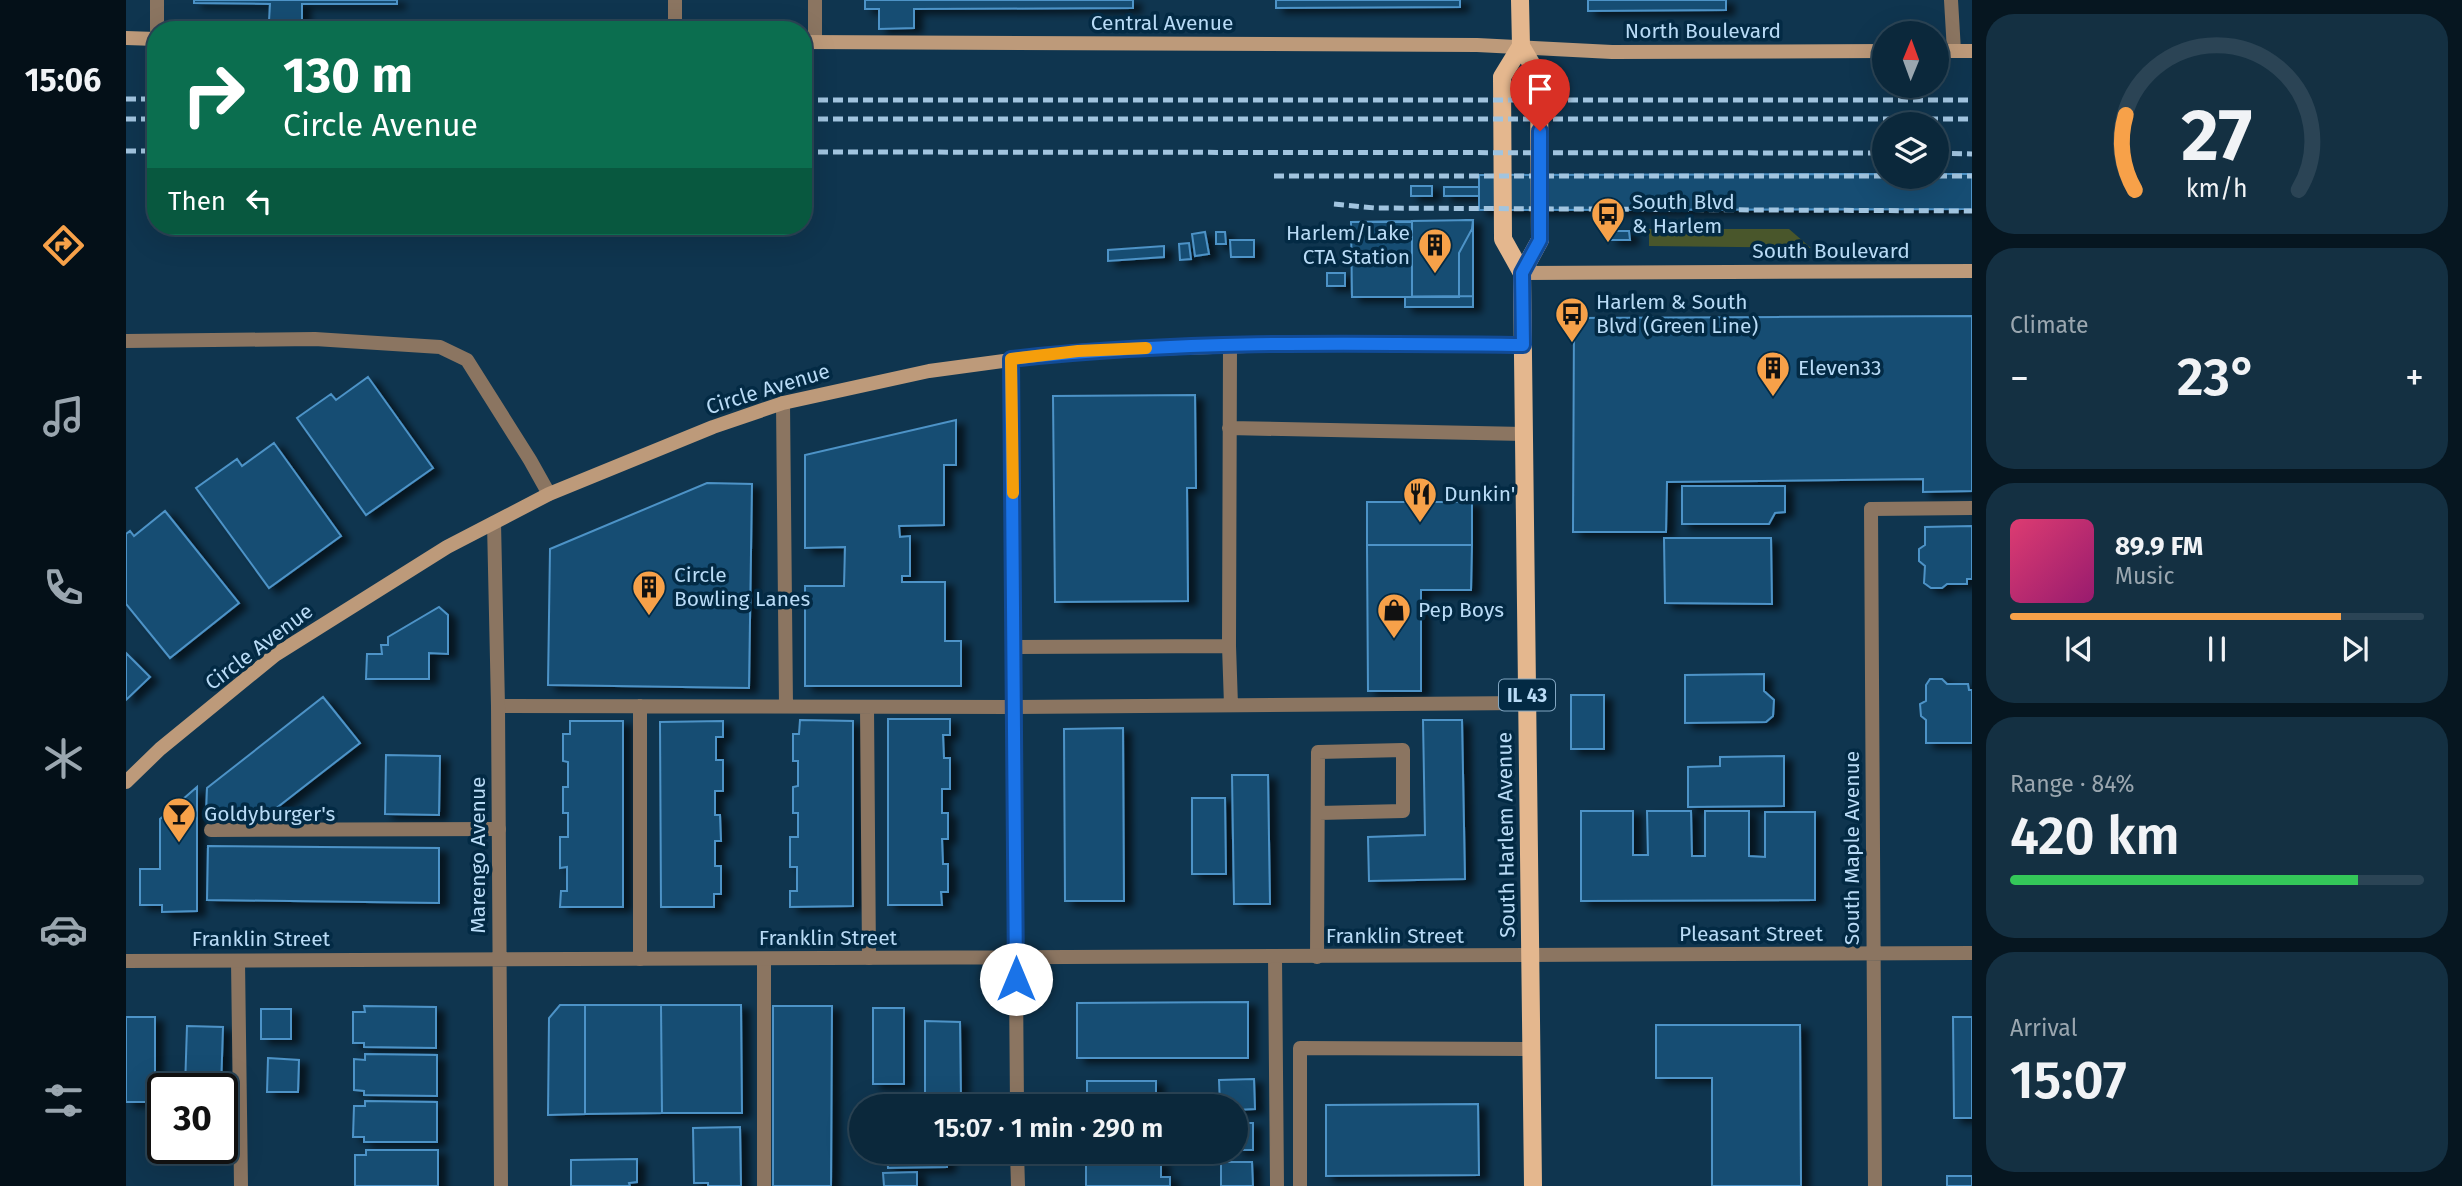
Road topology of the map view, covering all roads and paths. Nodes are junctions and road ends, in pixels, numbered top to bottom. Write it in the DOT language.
graph roads {
  1 [pos="157,0"];
  2 [pos="675,0"];
  3 [pos="815,0"];
  4 [pos="1520,0"];
  5 [pos="1951,0"];
  6 [pos="157,21"];
  7 [pos="675,21"];
  8 [pos="812,21"];
  9 [pos="126,38"];
  10 [pos="147,38"];
  11 [pos="812,42"];
  12 [pos="1521,46"];
  13 [pos="1872,51"];
  14 [pos="1950,51"];
  15 [pos="1954,51"];
  16 [pos="1972,51"];
  17 [pos="1972,271"];
  18 [pos="1522,273"];
  19 [pos="126,341"];
  20 [pos="1523,345"];
  21 [pos="1230,346"];
  22 [pos="1011,359"];
  23 [pos="783,403"];
  24 [pos="1229,428"];
  25 [pos="1524,433"];
  26 [pos="549,494"];
  27 [pos="1972,508"];
  28 [pos="494,523"];
  29 [pos="1229,646"];
  30 [pos="1014,647"];
  31 [pos="1527,702"];
  32 [pos="1231,705"];
  33 [pos="498,706"];
  34 [pos="640,706"];
  35 [pos="786,706"];
  36 [pos="867,707"];
  37 [pos="1014,707"];
  38 [pos="126,782"];
  39 [pos="1319,813"];
  40 [pos="499,829"];
  41 [pos="211,830"];
  42 [pos="1972,953"];
  43 [pos="1874,954"];
  44 [pos="1530,956"];
  45 [pos="1275,957"];
  46 [pos="1317,957"];
  47 [pos="869,958"];
  48 [pos="1015,958"];
  49 [pos="500,959"];
  50 [pos="640,959"];
  51 [pos="764,959"];
  52 [pos="126,961"];
  53 [pos="238,961"];
  54 [pos="1531,1049"];
  55 [pos="1017,1094"];
  56 [pos="1017,1164"];
  57 [pos="241,1186"];
  58 [pos="502,1186"];
  59 [pos="764,1186"];
  60 [pos="1017,1186"];
  61 [pos="1277,1186"];
  62 [pos="1300,1186"];
  63 [pos="1533,1186"];
  64 [pos="1875,1186"];
  1 -- 6 [label="street"];
  2 -- 7 [label="street"];
  3 -- 8 [label="street"];
  4 -- 12 [label="main road, IL 43"];
  5 -- 15 [label="street"];
  9 -- 10 [label="street"];
  11 -- 12 [label="street, Central Avenue"];
  12 -- 13 [label="street, North Boulevard"];
  12 -- 18 [label="main road, South Harlem Avenue / IL 43"];
  12 -- 18 [label="main road, South Harlem Avenue / IL 43"];
  14 -- 15 [label="street"];
  15 -- 16 [label="street"];
  17 -- 18 [label="street, South Boulevard"];
  18 -- 20 [label="main road, South Harlem Avenue / IL 43"];
  19 -- 26 [label="street"];
  20 -- 21 [label="street, Circle Avenue"];
  20 -- 25 [label="main road, South Harlem Avenue / IL 43"];
  21 -- 22 [label="street, Circle Avenue"];
  21 -- 24 [label="street"];
  22 -- 23 [label="street, Circle Avenue"];
  22 -- 30 [label="street"];
  23 -- 26 [label="street, Circle Avenue"];
  23 -- 35 [label="street"];
  24 -- 25 [label="street"];
  24 -- 29 [label="street"];
  25 -- 31 [label="main road, South Harlem Avenue / IL 43"];
  26 -- 28 [label="street, Circle Avenue"];
  27 -- 43 [label="street, South Maple Avenue"];
  28 -- 33 [label="street, Marengo Avenue"];
  28 -- 38 [label="street, Circle Avenue"];
  29 -- 30 [label="street"];
  29 -- 32 [label="street"];
  30 -- 37 [label="street"];
  31 -- 32 [label="street"];
  31 -- 44 [label="main road, South Harlem Avenue / IL 43"];
  32 -- 37 [label="street"];
  33 -- 34 [label="street"];
  33 -- 40 [label="street, Marengo Avenue"];
  34 -- 35 [label="street"];
  34 -- 50 [label="street"];
  35 -- 36 [label="street"];
  36 -- 37 [label="street"];
  36 -- 47 [label="street"];
  37 -- 48 [label="street"];
  39 -- 39 [label="street"];
  39 -- 46 [label="street"];
  40 -- 41 [label="street"];
  40 -- 49 [label="street, Marengo Avenue"];
  42 -- 43 [label="street, Pleasant Street"];
  43 -- 44 [label="street, Pleasant Street"];
  43 -- 64 [label="street, South Maple Avenue"];
  44 -- 46 [label="street, Franklin Street"];
  44 -- 54 [label="main road, South Harlem Avenue / IL 43"];
  45 -- 46 [label="street, Franklin Street"];
  45 -- 48 [label="street, Franklin Street"];
  45 -- 61 [label="street"];
  47 -- 48 [label="street, Franklin Street"];
  47 -- 51 [label="street, Franklin Street"];
  48 -- 55 [label="street"];
  49 -- 50 [label="street, Franklin Street"];
  49 -- 53 [label="street, Franklin Street"];
  49 -- 58 [label="street, Marengo Avenue"];
  50 -- 51 [label="street, Franklin Street"];
  51 -- 59 [label="street"];
  52 -- 53 [label="street, Franklin Street"];
  53 -- 57 [label="street"];
  54 -- 62 [label="street"];
  54 -- 63 [label="main road, South Harlem Avenue / IL 43"];
  56 -- 60 [label="street"];
}
